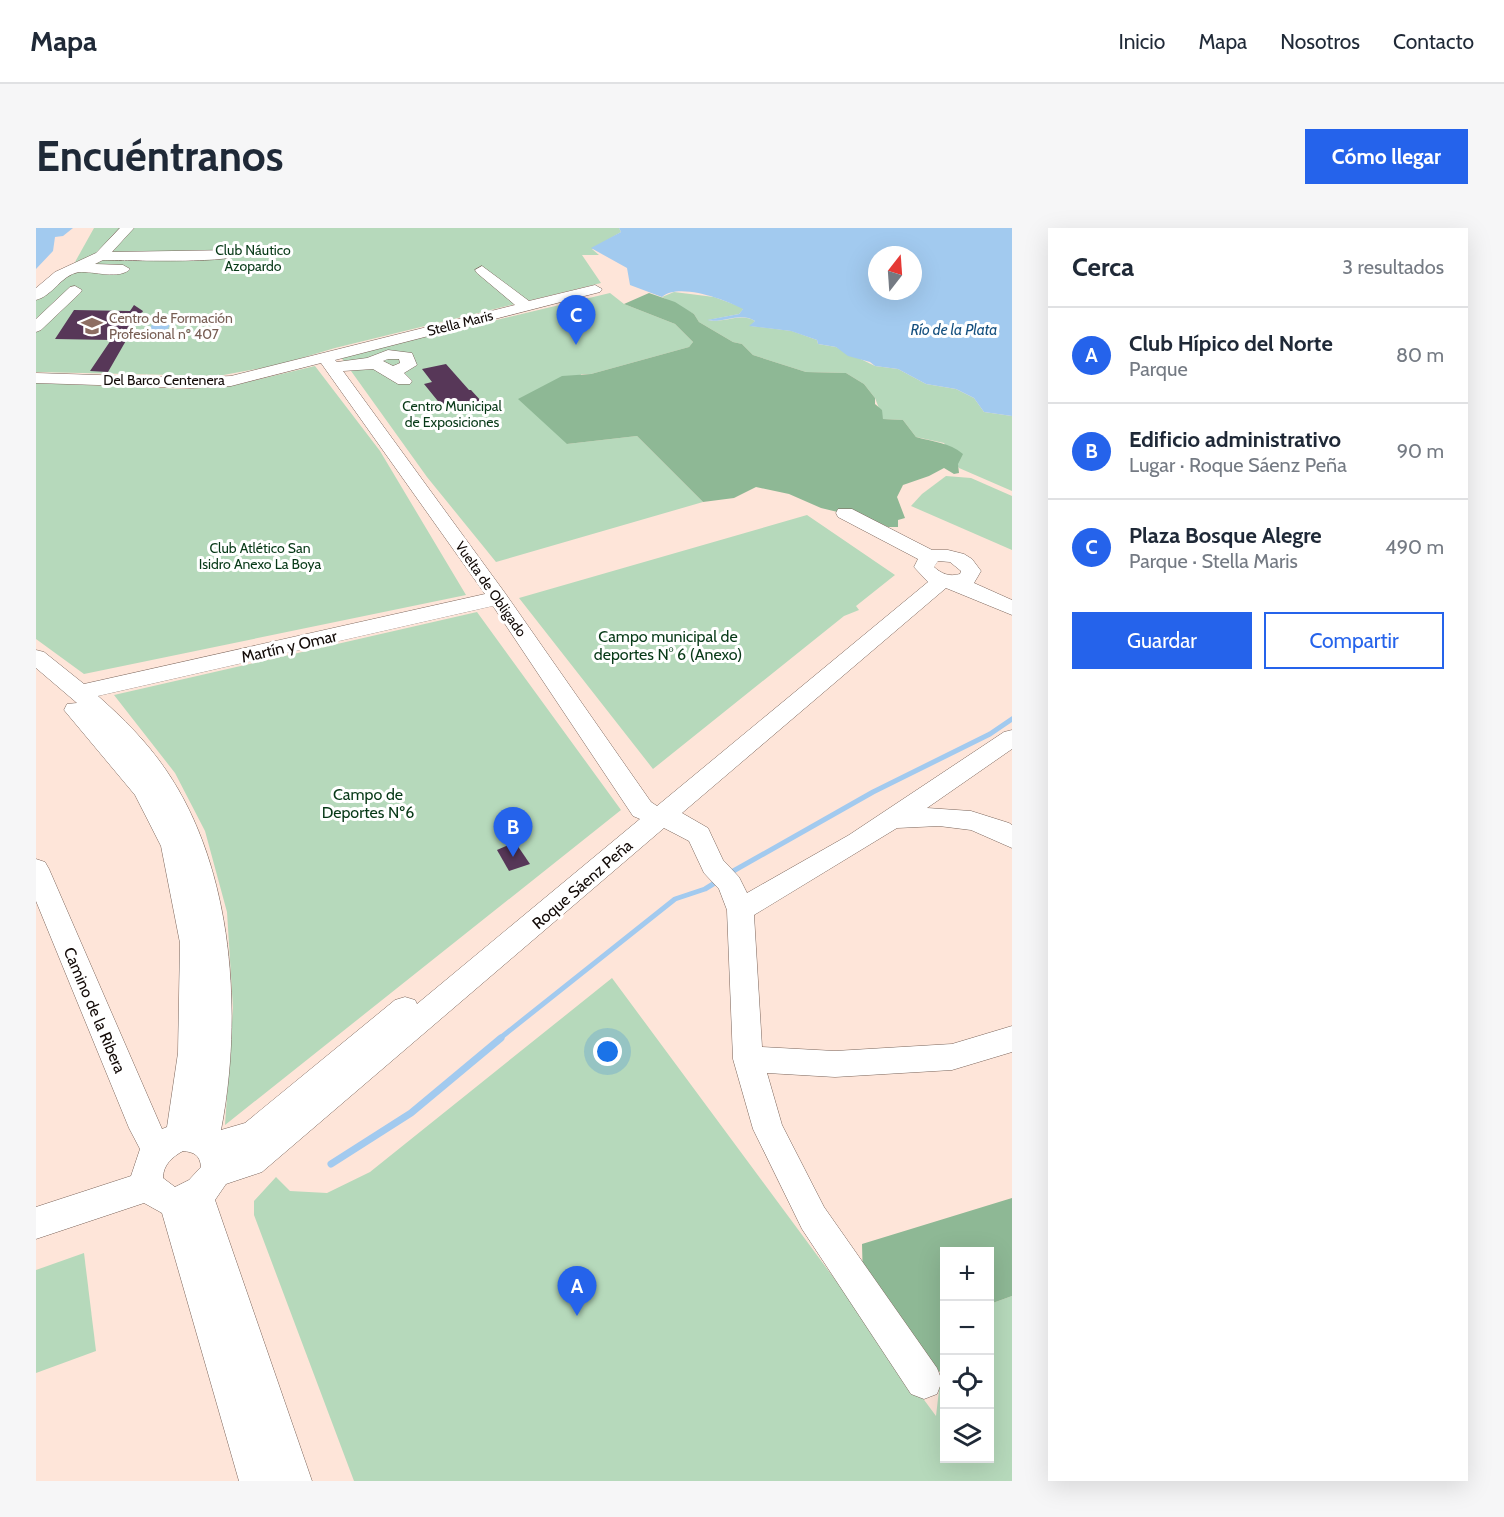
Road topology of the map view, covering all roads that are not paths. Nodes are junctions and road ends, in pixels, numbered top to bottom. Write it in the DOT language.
graph roads {
  1 [pos="126,228"];
  2 [pos="85,250"];
  3 [pos="103,254"];
  4 [pos="235,254"];
  5 [pos="78,268"];
  6 [pos="194,269"];
  7 [pos="482,270"];
  8 [pos="75,290"];
  9 [pos="595,290"];
  10 [pos="36,296"];
  11 [pos="527,307"];
  12 [pos="39,319"];
  13 [pos="329,362"];
  14 [pos="398,377"];
  15 [pos="36,378"];
  16 [pos="845,513"];
  17 [pos="944,574"];
  18 [pos="1012,595"];
  19 [pos="498,598"];
  20 [pos="1012,608"];
  21 [pos="36,657"];
  22 [pos="36,677"];
  23 [pos="79,693"];
  24 [pos="1012,738"];
  25 [pos="650,814"];
  26 [pos="892,819"];
  27 [pos="1012,838"];
  28 [pos="39,885"];
  29 [pos="728,887"];
  30 [pos="1012,1039"];
  31 [pos="748,1059"];
  32 [pos="186,1166"];
  33 [pos="36,1223"];
  34 [pos="924,1381"];
  35 [pos="269,1477"];
  1 -- 3 [label="street"];
  2 -- 3 [label="street"];
  3 -- 4 [label="street"];
  3 -- 5 [label="street"];
  5 -- 6 [label="street"];
  5 -- 10 [label="street"];
  7 -- 11 [label="street"];
  8 -- 12 [label="street"];
  9 -- 11 [label="street, Stella Maris"];
  11 -- 13 [label="street, Stella Maris"];
  13 -- 14 [label="street"];
  13 -- 15 [label="street, Del Barco Centenera"];
  13 -- 19 [label="street, Vuelta de Obligado"];
  16 -- 17 [label="street"];
  17 -- 18 [label="street"];
  17 -- 20 [label="street"];
  17 -- 25 [label="street, Roque Sáenz Peña"];
  19 -- 23 [label="street, Martín y Omar"];
  19 -- 25 [label="street, Vuelta de Obligado"];
  21 -- 23 [label="street"];
  22 -- 32 [label="street, Camino de la Ribera"];
  23 -- 32 [label="street"];
  24 -- 26 [label="street"];
  25 -- 29 [label="street"];
  25 -- 32 [label="street, Roque Sáenz Peña"];
  26 -- 27 [label="street"];
  26 -- 29 [label="street"];
  28 -- 32 [label="street, Camino de la Ribera"];
  29 -- 31 [label="street"];
  30 -- 31 [label="street"];
  31 -- 34 [label="street"];
  32 -- 33 [label="street, Roque Sáenz Peña"];
  32 -- 35 [label="street, Camino de la Ribera"];
}
